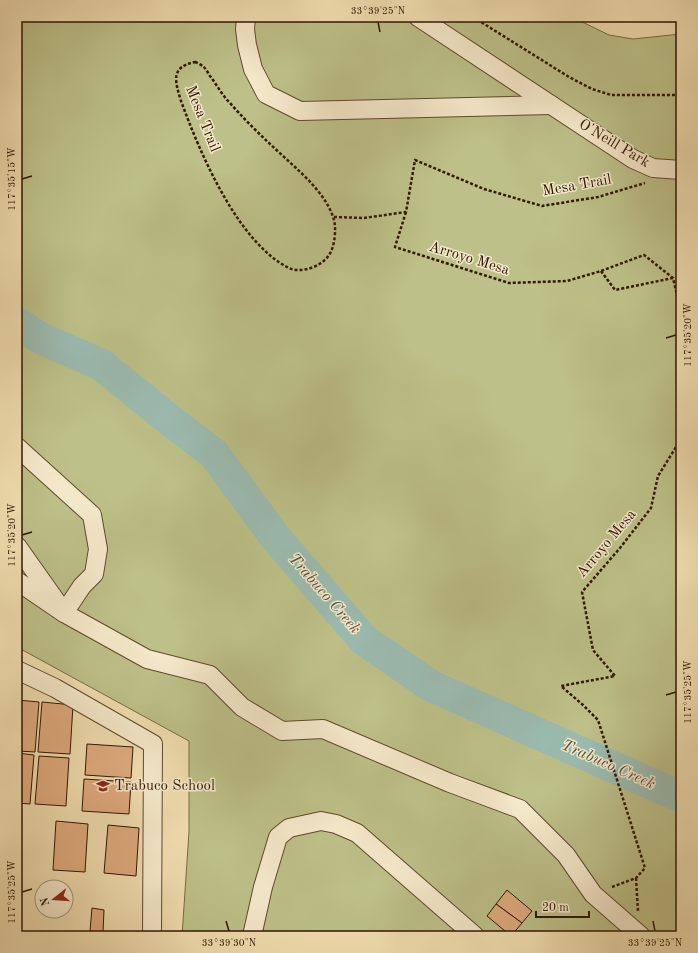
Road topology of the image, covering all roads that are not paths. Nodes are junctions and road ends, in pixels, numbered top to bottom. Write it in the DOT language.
graph roads {
  1 [pos="246,17"];
  2 [pos="418,17"];
  3 [pos="551,105"];
  4 [pos="681,170"];
  5 [pos="17,447"];
  6 [pos="17,546"];
  7 [pos="17,581"];
  8 [pos="64,613"];
  9 [pos="17,670"];
  10 [pos="152,936"];
  11 [pos="252,936"];
  12 [pos="475,936"];
  13 [pos="641,936"];
  1 -- 3 [label="street"];
  2 -- 3 [label="street, O'Neill Park"];
  3 -- 4 [label="street, O'Neill Park"];
  5 -- 8 [label="street"];
  6 -- 8 [label="street"];
  7 -- 8 [label="street"];
  8 -- 13 [label="street"];
  9 -- 10 [label="street"];
  11 -- 12 [label="street"];
}
